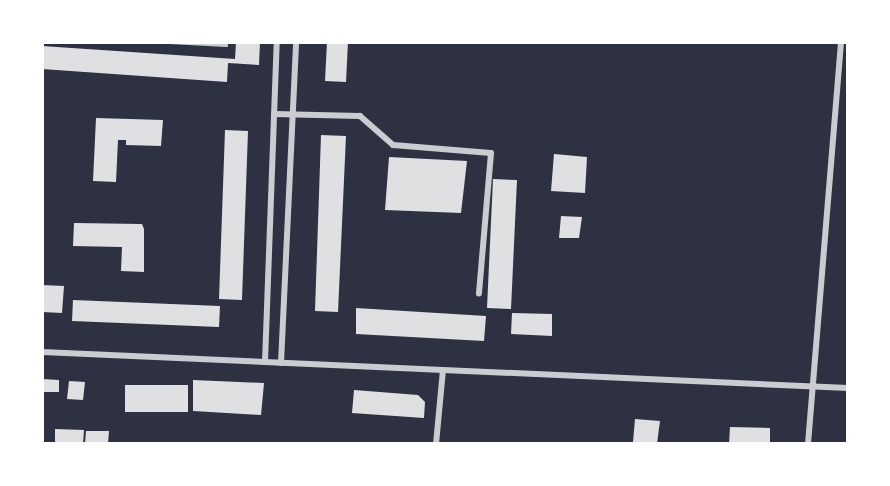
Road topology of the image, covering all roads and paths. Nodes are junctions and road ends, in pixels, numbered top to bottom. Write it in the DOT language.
graph roads {
  1 [pos="169,42"];
  2 [pos="226,42"];
  3 [pos="277,42"];
  4 [pos="296,42"];
  5 [pos="841,42"];
  6 [pos="274,114"];
  7 [pos="292,114"];
  8 [pos="479,292"];
  9 [pos="42,352"];
  10 [pos="265,362"];
  11 [pos="281,363"];
  12 [pos="442,370"];
  13 [pos="813,387"];
  14 [pos="848,388"];
  15 [pos="436,444"];
  16 [pos="808,444"];
  1 -- 2 [label="lane"];
  3 -- 6 [label="street"];
  4 -- 7 [label="street"];
  5 -- 13 [label="street"];
  6 -- 7 [label="street"];
  6 -- 10 [label="street"];
  7 -- 8 [label="street"];
  7 -- 11 [label="street"];
  9 -- 10 [label="street"];
  10 -- 11 [label="street"];
  11 -- 12 [label="street"];
  12 -- 13 [label="street"];
  12 -- 15 [label="street"];
  13 -- 14 [label="street"];
  13 -- 16 [label="street"];
}
